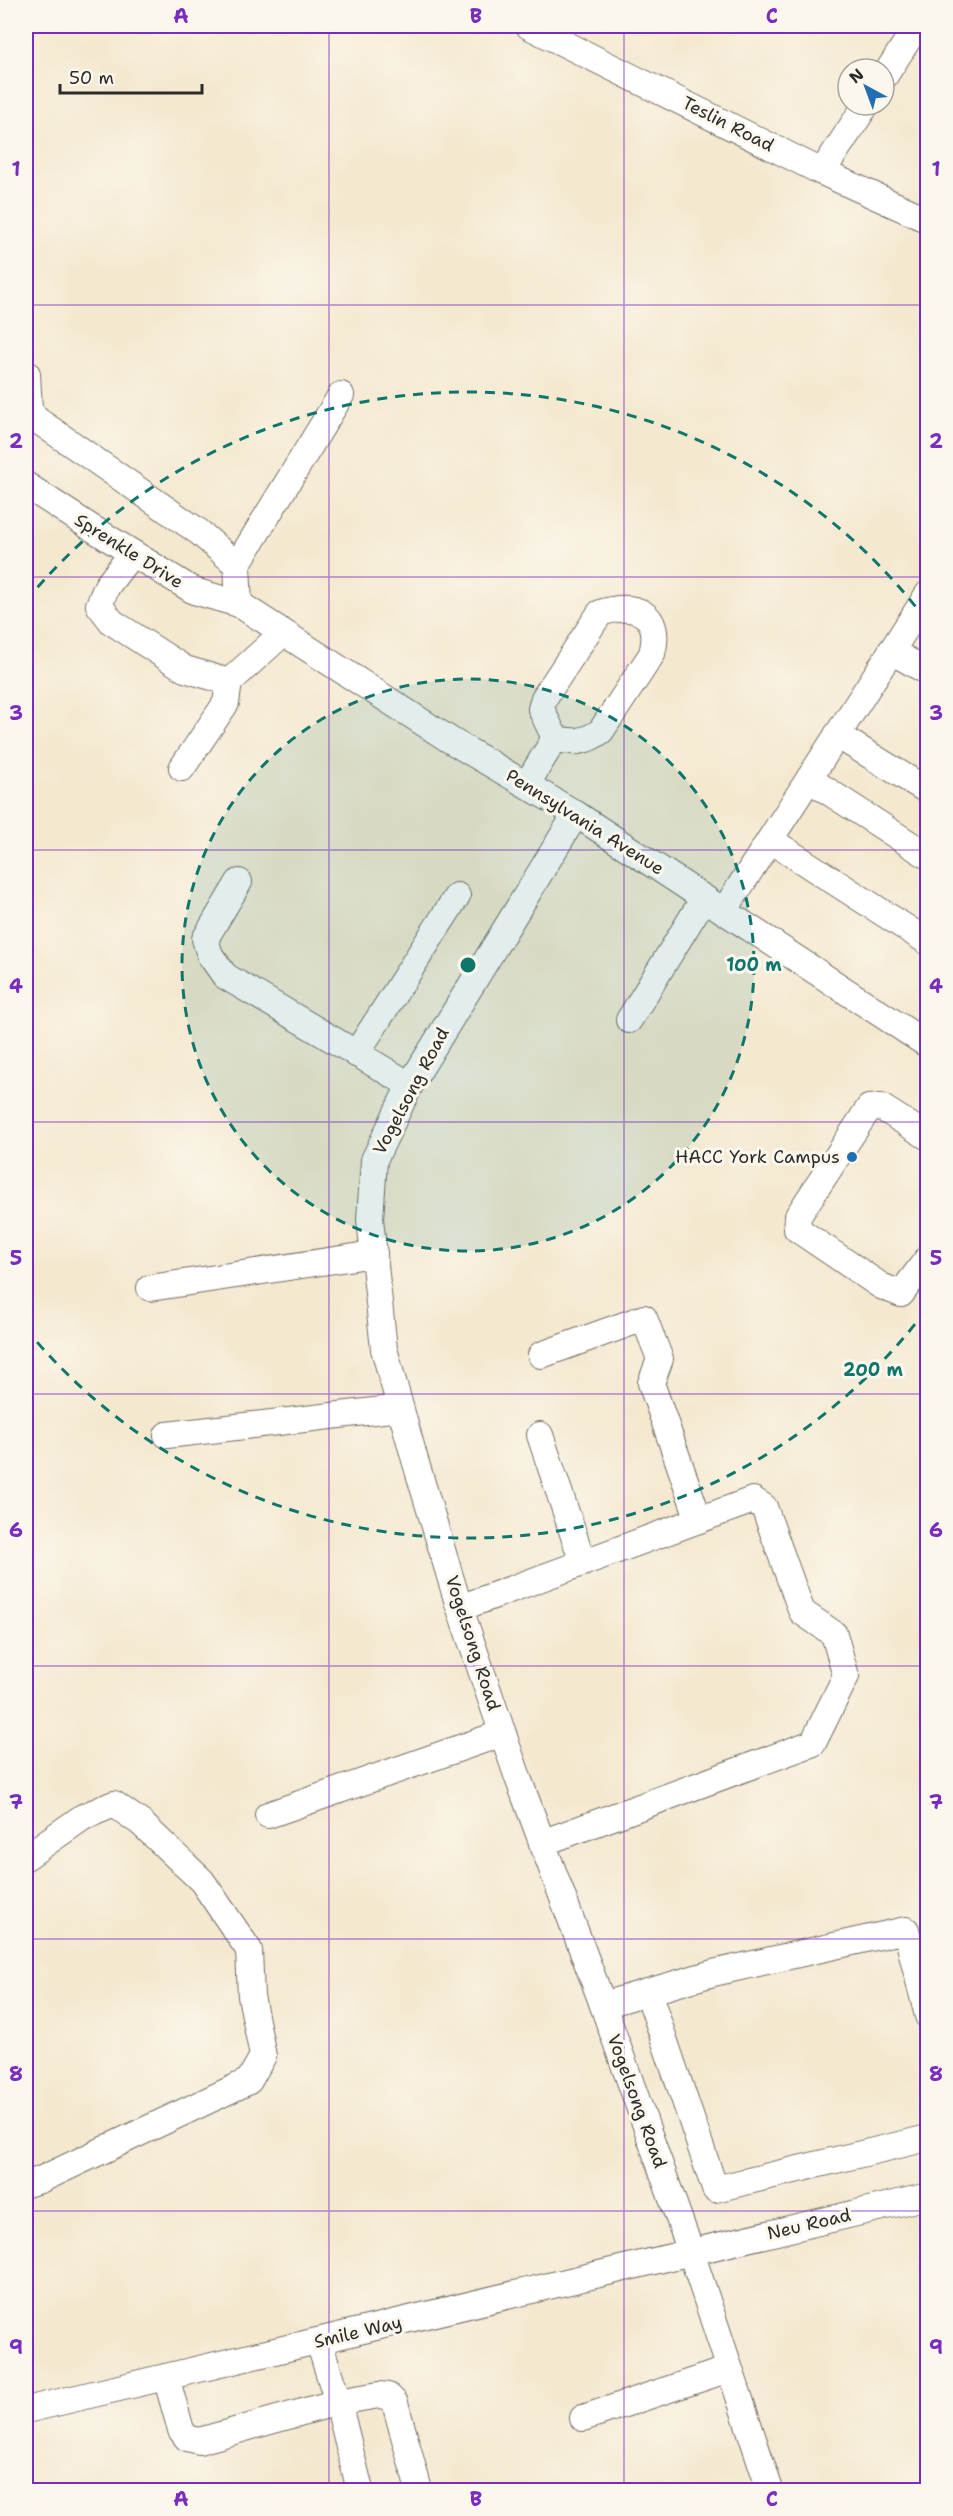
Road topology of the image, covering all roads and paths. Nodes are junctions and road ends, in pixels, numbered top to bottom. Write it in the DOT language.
graph roads {
  1 [pos="530,26"];
  2 [pos="917,26"];
  3 [pos="896,58"];
  4 [pos="858,117"];
  5 [pos="822,172"];
  6 [pos="927,220"];
  7 [pos="27,374"];
  8 [pos="341,395"];
  9 [pos="26,485"];
  10 [pos="132,553"];
  11 [pos="237,565"];
  12 [pos="927,594"];
  13 [pos="239,604"];
  14 [pos="283,633"];
  15 [pos="891,651"];
  16 [pos="927,672"];
  17 [pos="229,682"];
  18 [pos="837,735"];
  19 [pos="555,738"];
  20 [pos="182,768"];
  21 [pos="808,779"];
  22 [pos="526,784"];
  23 [pos="927,791"];
  24 [pos="576,814"];
  25 [pos="770,840"];
  26 [pos="927,856"];
  27 [pos="239,882"];
  28 [pos="458,896"];
  29 [pos="714,905"];
  30 [pos="927,942"];
  31 [pos="629,1020"];
  32 [pos="927,1045"];
  33 [pos="356,1054"];
  34 [pos="410,1085"];
  35 [pos="927,1137"];
  36 [pos="374,1254"];
  37 [pos="924,1269"];
  38 [pos="150,1288"];
  39 [pos="541,1355"];
  40 [pos="400,1408"];
  41 [pos="167,1435"];
  42 [pos="540,1435"];
  43 [pos="699,1520"];
  44 [pos="583,1563"];
  45 [pos="460,1608"];
  46 [pos="503,1733"];
  47 [pos="268,1815"];
  48 [pos="542,1844"];
  49 [pos="26,1857"];
  50 [pos="917,1928"];
  51 [pos="648,1992"];
  52 [pos="603,2005"];
  53 [pos="927,2016"];
  54 [pos="927,2138"];
  55 [pos="26,2184"];
  56 [pos="927,2196"];
  57 [pos="691,2252"];
  58 [pos="319,2342"];
  59 [pos="729,2369"];
  60 [pos="166,2378"];
  61 [pos="338,2402"];
  62 [pos="26,2410"];
  63 [pos="583,2418"];
  64 [pos="360,2490"];
  65 [pos="418,2490"];
  66 [pos="770,2490"];
  1 -- 5 [label="street, Teslin Road"];
  2 -- 3 [label="street"];
  4 -- 5 [label="street"];
  5 -- 6 [label="street, Teslin Road"];
  7 -- 11 [label="street"];
  8 -- 11 [label="street"];
  9 -- 10 [label="street, Sprenkle Drive"];
  10 -- 13 [label="street, Sprenkle Drive"];
  10 -- 17 [label="street"];
  11 -- 13 [label="street"];
  12 -- 15 [label="street"];
  13 -- 14 [label="street, Pennsylvania Avenue"];
  14 -- 17 [label="street"];
  14 -- 22 [label="street, Pennsylvania Avenue"];
  15 -- 16 [label="street"];
  15 -- 18 [label="street"];
  17 -- 20 [label="street"];
  18 -- 21 [label="street"];
  18 -- 23 [label="street"];
  19 -- 19 [label="street"];
  19 -- 22 [label="street"];
  21 -- 25 [label="street"];
  21 -- 26 [label="street"];
  22 -- 24 [label="street, Pennsylvania Avenue"];
  24 -- 29 [label="street, Pennsylvania Avenue"];
  24 -- 34 [label="street, Vogelsong Road"];
  25 -- 29 [label="street"];
  25 -- 30 [label="street"];
  27 -- 33 [label="street"];
  28 -- 33 [label="street"];
  29 -- 31 [label="street"];
  29 -- 32 [label="street, Pennsylvania Avenue"];
  33 -- 34 [label="street"];
  34 -- 36 [label="street, Vogelsong Road"];
  35 -- 37 [label="street"];
  36 -- 38 [label="street"];
  36 -- 40 [label="street, Vogelsong Road"];
  39 -- 43 [label="street"];
  40 -- 41 [label="street"];
  40 -- 45 [label="street, Vogelsong Road"];
  42 -- 44 [label="street"];
  43 -- 44 [label="street"];
  43 -- 48 [label="street"];
  44 -- 45 [label="street"];
  45 -- 46 [label="street, Vogelsong Road"];
  46 -- 47 [label="street"];
  46 -- 48 [label="street, Vogelsong Road"];
  48 -- 52 [label="street, Vogelsong Road"];
  49 -- 55 [label="street"];
  50 -- 51 [label="street"];
  50 -- 53 [label="street"];
  51 -- 52 [label="street"];
  51 -- 54 [label="street"];
  52 -- 57 [label="street, Vogelsong Road"];
  56 -- 57 [label="street, Neu Road"];
  57 -- 58 [label="street, Smile Way"];
  57 -- 59 [label="street, Vogelsong Road"];
  58 -- 60 [label="street, Smile Way"];
  58 -- 61 [label="street"];
  59 -- 63 [label="street"];
  59 -- 66 [label="street, Vogelsong Road"];
  60 -- 61 [label="street"];
  60 -- 62 [label="street, Smile Way"];
  61 -- 64 [label="street"];
  61 -- 65 [label="street"];
}
